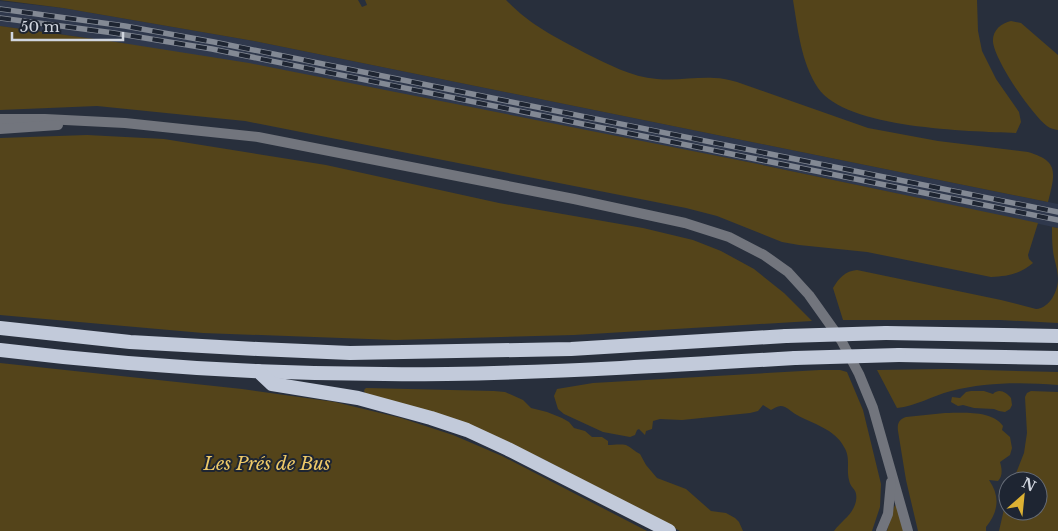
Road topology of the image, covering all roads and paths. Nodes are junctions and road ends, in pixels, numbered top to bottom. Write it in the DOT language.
graph roads {
  1 [pos="0,119"];
  2 [pos="109,122"];
  3 [pos="0,129"];
  4 [pos="0,328"];
  5 [pos="1058,336"];
  6 [pos="0,350"];
  7 [pos="1058,358"];
  8 [pos="258,371"];
  9 [pos="891,473"];
  10 [pos="669,531"];
  11 [pos="881,531"];
  12 [pos="908,531"];
  1 -- 2 [label="street"];
  2 -- 3 [label="street"];
  2 -- 9 [label="street"];
  4 -- 5 [label="highway, bridge"];
  6 -- 8 [label="highway"];
  7 -- 8 [label="highway, bridge"];
  8 -- 10 [label="highway"];
  9 -- 11 [label="street"];
  9 -- 12 [label="street"];
}
